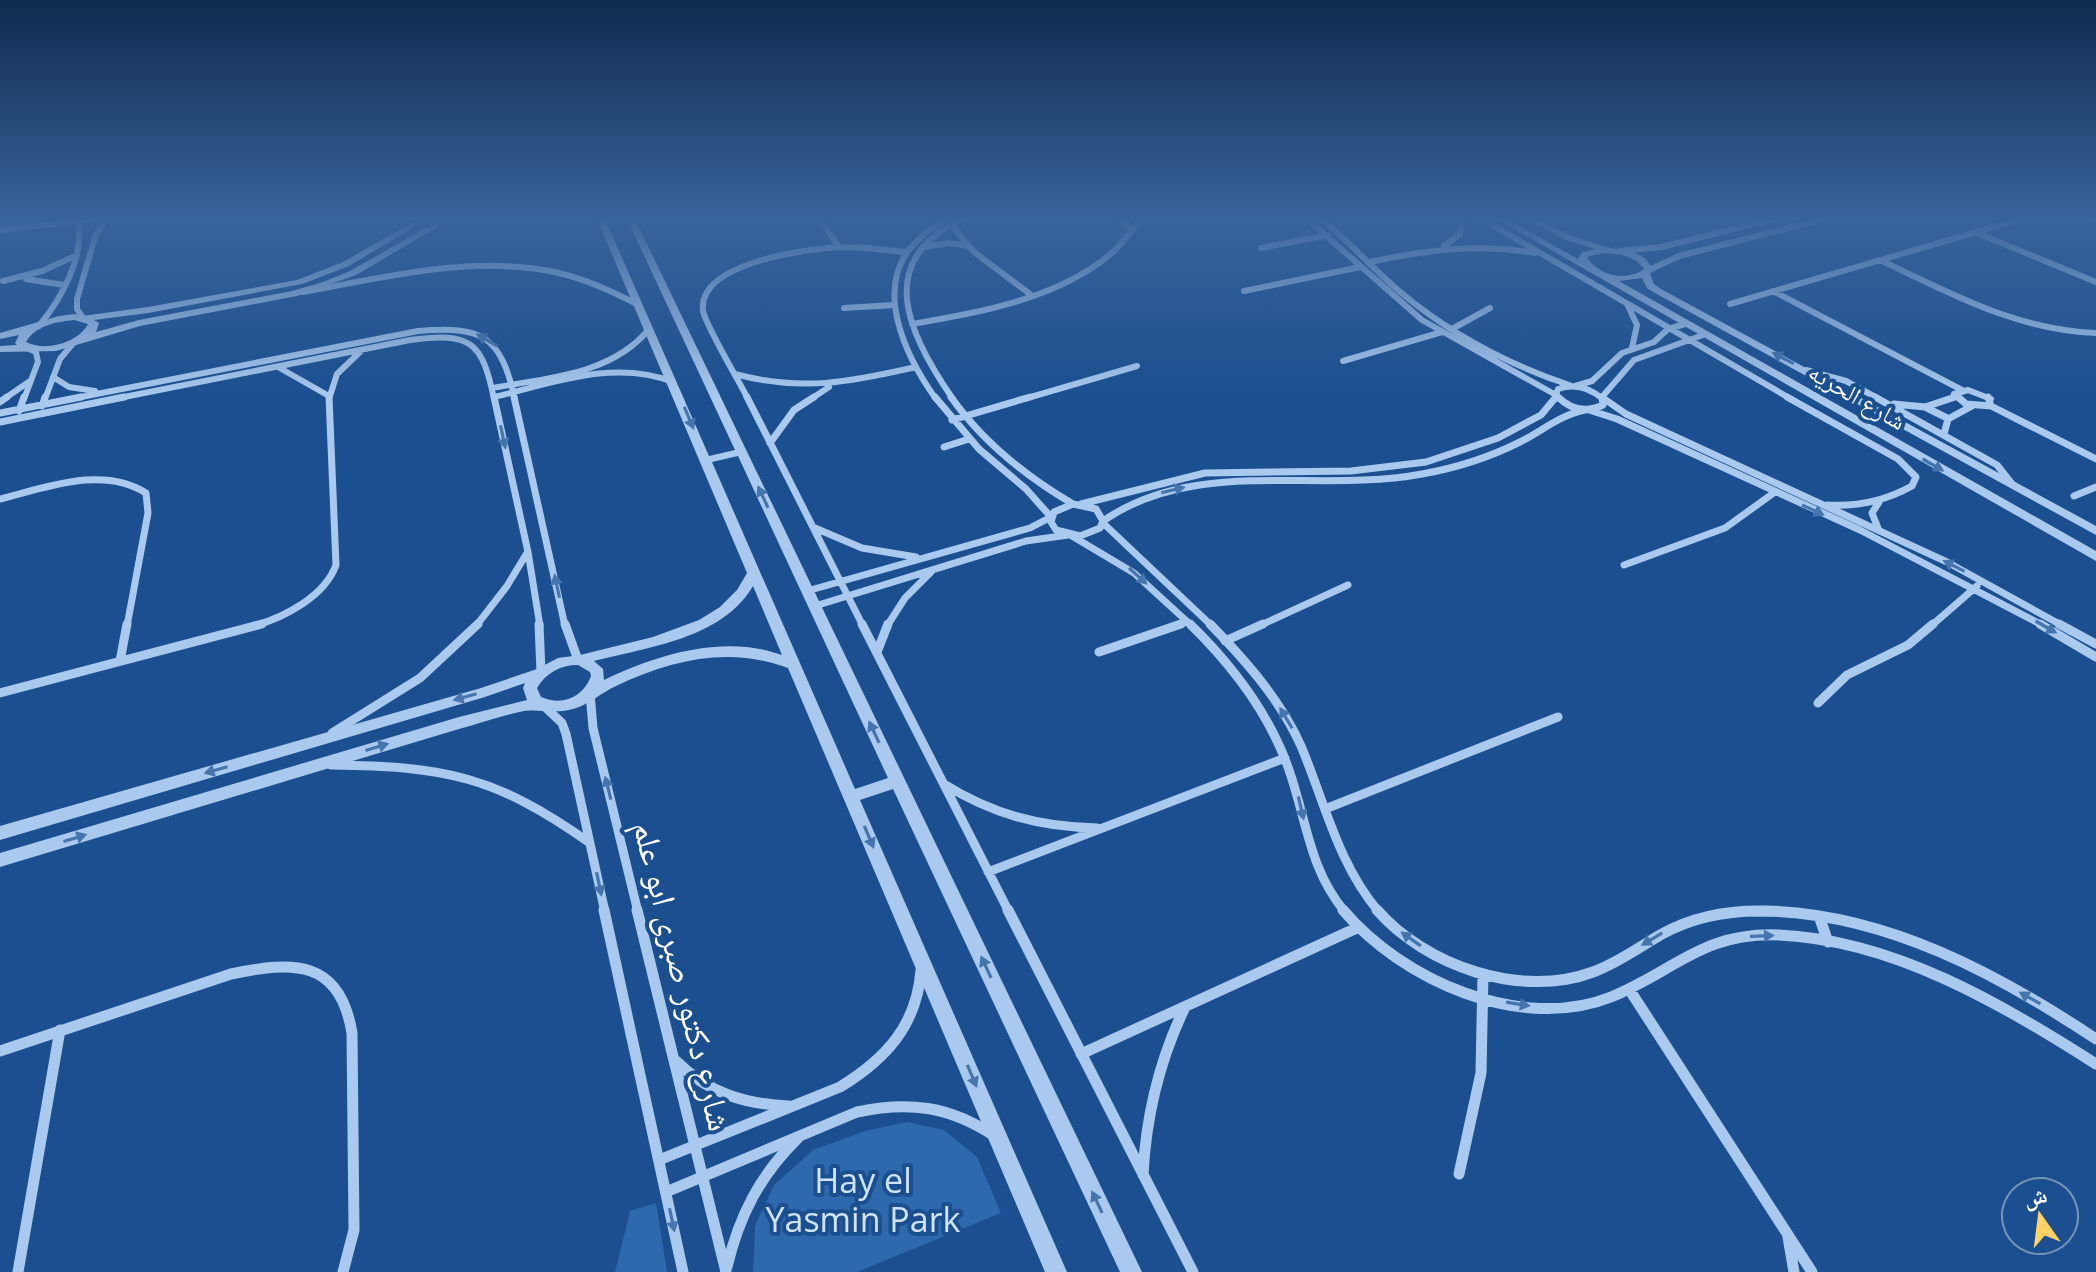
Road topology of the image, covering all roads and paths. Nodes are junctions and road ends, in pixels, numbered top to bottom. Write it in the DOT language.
graph roads {
  1 [pos="66,278"];
  2 [pos="83,278"];
  3 [pos="309,278"];
  4 [pos="341,278"];
  5 [pos="382,278"];
  6 [pos="586,278"];
  7 [pos="627,278"];
  8 [pos="659,278"];
  9 [pos="724,278"];
  10 [pos="895,278"];
  11 [pos="907,278"];
  12 [pos="1010,278"];
  13 [pos="1072,278"];
  14 [pos="1305,278"];
  15 [pos="1373,278"];
  16 [pos="1387,278"];
  17 [pos="1584,278"];
  18 [pos="1607,278"];
  19 [pos="1648,278"];
  20 [pos="1816,278"];
  21 [pos="1920,278"];
  22 [pos="1,282"];
  23 [pos="64,285"];
  24 [pos="1244,291"];
  25 [pos="1773,291"];
  26 [pos="294,294"];
  27 [pos="1030,294"];
  28 [pos="1674,299"];
  29 [pos="1624,302"];
  30 [pos="1730,304"];
  31 [pos="639,305"];
  32 [pos="894,305"];
  33 [pos="1651,305"];
  34 [pos="844,308"];
  35 [pos="1490,308"];
  36 [pos="84,318"];
  37 [pos="912,324"];
  38 [pos="1685,324"];
  39 [pos="36,327"];
  40 [pos="649,329"];
  41 [pos="1668,329"];
  42 [pos="1455,330"];
  43 [pos="2096,333"];
  44 [pos="1445,334"];
  45 [pos="1703,335"];
  46 [pos="0,336"];
  47 [pos="401,338"];
  48 [pos="76,341"];
  49 [pos="1687,341"];
  50 [pos="28,348"];
  51 [pos="1632,348"];
  52 [pos="0,349"];
  53 [pos="363,350"];
  54 [pos="1343,361"];
  55 [pos="1137,366"];
  56 [pos="277,367"];
  57 [pos="916,367"];
  58 [pos="1805,370"];
  59 [pos="735,374"];
  60 [pos="53,377"];
  61 [pos="31,381"];
  62 [pos="674,382"];
  63 [pos="511,384"];
  64 [pos="1574,386"];
  65 [pos="829,387"];
  66 [pos="492,388"];
  67 [pos="116,390"];
  68 [pos="1962,390"];
  69 [pos="513,393"];
  70 [pos="329,396"];
  71 [pos="1556,396"];
  72 [pos="494,397"];
  73 [pos="1955,397"];
  74 [pos="1602,398"];
  75 [pos="0,402"];
  76 [pos="1886,402"];
  77 [pos="42,405"];
  78 [pos="1972,406"];
  79 [pos="1991,406"];
  80 [pos="1925,407"];
  81 [pos="19,409"];
  82 [pos="1587,410"];
  83 [pos="0,413"];
  84 [pos="39,414"];
  85 [pos="966,416"];
  86 [pos="1947,418"];
  87 [pos="15,419"];
  88 [pos="952,420"];
  89 [pos="0,422"];
  90 [pos="1944,434"];
  91 [pos="969,439"];
  92 [pos="770,443"];
  93 [pos="944,447"];
  94 [pos="742,452"];
  95 [pos="1455,454"];
  96 [pos="2096,459"];
  97 [pos="707,460"];
  98 [pos="1465,464"];
  99 [pos="1279,470"];
  100 [pos="1369,470"];
  101 [pos="1374,480"];
  102 [pos="1281,481"];
  103 [pos="2012,485"];
  104 [pos="2096,487"];
  105 [pos="1775,492"];
  106 [pos="2074,496"];
  107 [pos="0,499"];
  108 [pos="1880,501"];
  109 [pos="1077,504"];
  110 [pos="1827,505"];
  111 [pos="1051,517"];
  112 [pos="2073,519"];
  113 [pos="1103,522"];
  114 [pos="813,526"];
  115 [pos="1879,529"];
  116 [pos="2046,530"];
  117 [pos="2096,531"];
  118 [pos="1070,536"];
  119 [pos="528,552"];
  120 [pos="2096,557"];
  121 [pos="925,558"];
  122 [pos="1624,565"];
  123 [pos="935,569"];
  124 [pos="755,571"];
  125 [pos="1983,580"];
  126 [pos="842,581"];
  127 [pos="1348,585"];
  128 [pos="1975,588"];
  129 [pos="807,591"];
  130 [pos="849,596"];
  131 [pos="815,606"];
  132 [pos="1186,622"];
  133 [pos="1215,630"];
  134 [pos="1200,637"];
  135 [pos="1225,641"];
  136 [pos="2096,644"];
  137 [pos="877,652"];
  138 [pos="1099,652"];
  139 [pos="2096,657"];
  140 [pos="579,660"];
  141 [pos="120,661"];
  142 [pos="795,665"];
  143 [pos="540,672"];
  144 [pos="0,693"];
  145 [pos="590,693"];
  146 [pos="1818,703"];
  147 [pos="543,706"];
  148 [pos="1558,717"];
  149 [pos="320,740"];
  150 [pos="1285,758"];
  151 [pos="318,765"];
  152 [pos="897,781"];
  153 [pos="943,783"];
  154 [pos="852,796"];
  155 [pos="1325,809"];
  156 [pos="1104,827"];
  157 [pos="0,833"];
  158 [pos="590,844"];
  159 [pos="0,860"];
  160 [pos="988,872"];
  161 [pos="1819,916"];
  162 [pos="1359,927"];
  163 [pos="1828,942"];
  164 [pos="920,957"];
  165 [pos="1483,974"];
  166 [pos="1629,989"];
  167 [pos="1484,997"];
  168 [pos="1185,1007"];
  169 [pos="60,1030"];
  170 [pos="2096,1039"];
  171 [pos="0,1051"];
  172 [pos="1081,1054"];
  173 [pos="674,1058"];
  174 [pos="2096,1064"];
  175 [pos="794,1106"];
  176 [pos="803,1134"];
  177 [pos="999,1140"];
  178 [pos="695,1146"];
  179 [pos="659,1160"];
  180 [pos="1459,1174"];
  181 [pos="1143,1175"];
  182 [pos="702,1176"];
  183 [pos="666,1192"];
  184 [pos="1787,1233"];
  185 [pos="1047,1252"];
  186 [pos="18,1272"];
  187 [pos="343,1272"];
  188 [pos="683,1272"];
  189 [pos="726,1272"];
  190 [pos="1049,1272"];
  191 [pos="1056,1272"];
  192 [pos="1131,1272"];
  193 [pos="1193,1272"];
  194 [pos="1794,1272"];
  195 [pos="1812,1272"];
  1 -- 23 [label="street"];
  2 -- 36 [label="street"];
  3 -- 36 [label="street"];
  4 -- 26 [label="street"];
  5 -- 26 [label="street"];
  6 -- 31 [label="street"];
  7 -- 31 [label="street"];
  8 -- 94 [label="street"];
  9 -- 59 [label="street"];
  10 -- 32 [label="street"];
  11 -- 37 [label="street"];
  12 -- 27 [label="street"];
  13 -- 27 [label="street"];
  14 -- 24 [label="street"];
  15 -- 44 [label="street"];
  16 -- 42 [label="street"];
  17 -- 29 [label="street"];
  18 -- 33 [label="street, شارع الحريه"];
  19 -- 28 [label="street, شارع الحريه"];
  20 -- 25 [label="street"];
  21 -- 43 [label="street"];
  22 -- 23 [label="street"];
  23 -- 39 [label="street"];
  25 -- 30 [label="street"];
  25 -- 68 [label="street"];
  26 -- 48 [label="street"];
  27 -- 37 [label="street"];
  28 -- 33 [label="street"];
  58 -- 28 [label="street, شارع الحريه, one-way"];
  29 -- 41 [label="street"];
  29 -- 51 [label="street"];
  31 -- 40 [label="street"];
  32 -- 34 [label="street"];
  32 -- 57 [label="street"];
  33 -- 38 [label="street, شارع الحريه"];
  35 -- 42 [label="street"];
  36 -- 39 [label="street"];
  36 -- 48 [label="street"];
  37 -- 85 [label="street"];
  38 -- 41 [label="street"];
  38 -- 45 [label="street, شارع الحريه"];
  39 -- 46 [label="street"];
  39 -- 50 [label="street"];
  40 -- 62 [label="street"];
  40 -- 63 [label="street"];
  41 -- 49 [label="street"];
  41 -- 51 [label="street"];
  42 -- 44 [label="street"];
  42 -- 64 [label="street"];
  44 -- 54 [label="street"];
  44 -- 71 [label="street"];
  45 -- 49 [label="street"];
  45 -- 116 [label="street, شارع الحريه, one-way"];
  47 -- 53 [label="street"];
  63 -- 47 [label="street, one-way"];
  47 -- 66 [label="street"];
  47 -- 67 [label="street"];
  48 -- 50 [label="street"];
  48 -- 60 [label="street"];
  49 -- 74 [label="street"];
  49 -- 108 [label="street"];
  50 -- 52 [label="street"];
  50 -- 61 [label="street"];
  51 -- 64 [label="street"];
  53 -- 56 [label="street"];
  53 -- 70 [label="street"];
  55 -- 85 [label="street"];
  56 -- 70 [label="street"];
  56 -- 84 [label="street"];
  57 -- 65 [label="street"];
  57 -- 88 [label="street"];
  58 -- 76 [label="street"];
  58 -- 103 [label="street, شارع الحريه"];
  59 -- 65 [label="street"];
  59 -- 92 [label="street"];
  60 -- 67 [label="street"];
  60 -- 77 [label="street"];
  61 -- 75 [label="street"];
  61 -- 81 [label="street"];
  62 -- 69 [label="street"];
  62 -- 97 [label="street, one-way"];
  63 -- 66 [label="street"];
  63 -- 69 [label="street"];
  64 -- 71 [label="street"];
  64 -- 74 [label="street"];
  65 -- 92 [label="street"];
  66 -- 72 [label="street"];
  67 -- 77 [label="street"];
  68 -- 73 [label="street"];
  68 -- 79 [label="street"];
  69 -- 72 [label="street"];
  140 -- 69 [label="street, one-way"];
  70 -- 141 [label="street"];
  71 -- 82 [label="street"];
  71 -- 95 [label="street"];
  72 -- 119 [label="street, one-way"];
  73 -- 78 [label="street"];
  73 -- 80 [label="street"];
  74 -- 82 [label="street"];
  74 -- 110 [label="street"];
  76 -- 80 [label="street"];
  76 -- 90 [label="street"];
  77 -- 81 [label="street"];
  77 -- 84 [label="street"];
  78 -- 79 [label="street"];
  78 -- 86 [label="street"];
  79 -- 96 [label="street"];
  80 -- 86 [label="street"];
  81 -- 83 [label="street"];
  81 -- 87 [label="street"];
  82 -- 98 [label="street"];
  82 -- 105 [label="street"];
  84 -- 87 [label="street"];
  85 -- 88 [label="street"];
  85 -- 109 [label="street"];
  86 -- 90 [label="street"];
  87 -- 89 [label="street"];
  88 -- 91 [label="street"];
  90 -- 103 [label="street"];
  91 -- 93 [label="street"];
  91 -- 111 [label="street"];
  92 -- 114 [label="street"];
  94 -- 97 [label="street"];
  129 -- 94 [label="street, one-way"];
  95 -- 98 [label="street"];
  95 -- 100 [label="street"];
  97 -- 124 [label="street"];
  98 -- 101 [label="street"];
  99 -- 100 [label="street"];
  99 -- 102 [label="street"];
  99 -- 109 [label="street"];
  100 -- 101 [label="street"];
  101 -- 102 [label="street"];
  113 -- 102 [label="street, one-way"];
  103 -- 112 [label="street, شارع الحريه"];
  104 -- 106 [label="street"];
  105 -- 122 [label="street"];
  105 -- 128 [label="street, one-way"];
  107 -- 141 [label="street"];
  108 -- 110 [label="street"];
  108 -- 115 [label="street"];
  109 -- 111 [label="street"];
  109 -- 113 [label="street"];
  110 -- 115 [label="street"];
  111 -- 118 [label="street"];
  111 -- 121 [label="street"];
  112 -- 116 [label="street"];
  112 -- 117 [label="street, شارع الحريه"];
  113 -- 118 [label="street"];
  113 -- 133 [label="street"];
  114 -- 121 [label="street"];
  114 -- 126 [label="street"];
  125 -- 115 [label="street, one-way"];
  116 -- 120 [label="street, شارع الحريه"];
  118 -- 123 [label="street"];
  118 -- 132 [label="street, one-way"];
  119 -- 143 [label="street"];
  119 -- 149 [label="street"];
  121 -- 126 [label="street"];
  123 -- 130 [label="street"];
  123 -- 137 [label="street"];
  124 -- 140 [label="street"];
  124 -- 142 [label="street"];
  125 -- 128 [label="street"];
  125 -- 136 [label="street"];
  126 -- 129 [label="street"];
  126 -- 130 [label="street"];
  127 -- 135 [label="street"];
  128 -- 139 [label="street, one-way"];
  128 -- 146 [label="street"];
  129 -- 131 [label="street"];
  130 -- 131 [label="street"];
  130 -- 137 [label="street"];
  152 -- 131 [label="street, one-way"];
  132 -- 134 [label="street"];
  132 -- 138 [label="street"];
  133 -- 134 [label="street"];
  133 -- 135 [label="street"];
  134 -- 150 [label="street"];
  155 -- 135 [label="street, one-way"];
  137 -- 153 [label="street"];
  140 -- 143 [label="street"];
  140 -- 145 [label="street"];
  141 -- 144 [label="street"];
  142 -- 145 [label="street"];
  142 -- 154 [label="street"];
  143 -- 147 [label="street"];
  143 -- 149 [label="street, one-way"];
  145 -- 147 [label="street"];
  173 -- 145 [label="street, شارع دكتور صبرى ابو علم, one-way"];
  151 -- 147 [label="street, one-way"];
  147 -- 158 [label="street, شارع دكتور صبرى ابو علم"];
  148 -- 155 [label="street"];
  149 -- 157 [label="street, one-way"];
  150 -- 156 [label="street"];
  150 -- 162 [label="street, one-way"];
  151 -- 158 [label="street"];
  159 -- 151 [label="street, one-way"];
  152 -- 154 [label="street"];
  192 -- 152 [label="street, one-way"];
  153 -- 156 [label="street"];
  153 -- 160 [label="street"];
  154 -- 164 [label="street, one-way"];
  165 -- 155 [label="street, one-way"];
  156 -- 160 [label="street"];
  158 -- 179 [label="street, شارع دكتور صبرى ابو علم, one-way"];
  160 -- 172 [label="street"];
  161 -- 163 [label="street"];
  161 -- 165 [label="street, one-way"];
  170 -- 161 [label="street, one-way"];
  162 -- 167 [label="street"];
  162 -- 168 [label="street"];
  166 -- 163 [label="street, one-way"];
  163 -- 174 [label="street"];
  164 -- 175 [label="street"];
  164 -- 177 [label="street, one-way"];
  165 -- 167 [label="street"];
  167 -- 166 [label="street, one-way"];
  166 -- 184 [label="street"];
  167 -- 180 [label="street"];
  168 -- 172 [label="street"];
  168 -- 181 [label="street"];
  169 -- 171 [label="street"];
  169 -- 186 [label="street"];
  169 -- 187 [label="street"];
  172 -- 181 [label="street"];
  173 -- 175 [label="street"];
  173 -- 178 [label="street, شارع دكتور صبرى ابو علم"];
  175 -- 178 [label="street"];
  176 -- 177 [label="street"];
  176 -- 182 [label="street"];
  176 -- 189 [label="street"];
  177 -- 185 [label="street"];
  178 -- 179 [label="street"];
  178 -- 182 [label="street, شارع دكتور صبرى ابو علم"];
  179 -- 183 [label="street, شارع دكتور صبرى ابو علم"];
  181 -- 193 [label="street"];
  182 -- 183 [label="street"];
  182 -- 189 [label="street, شارع دكتور صبرى ابو علم"];
  183 -- 188 [label="street, شارع دكتور صبرى ابو علم, one-way"];
  184 -- 194 [label="street"];
  184 -- 195 [label="street"];
  185 -- 190 [label="street"];
  185 -- 191 [label="street"];
}
